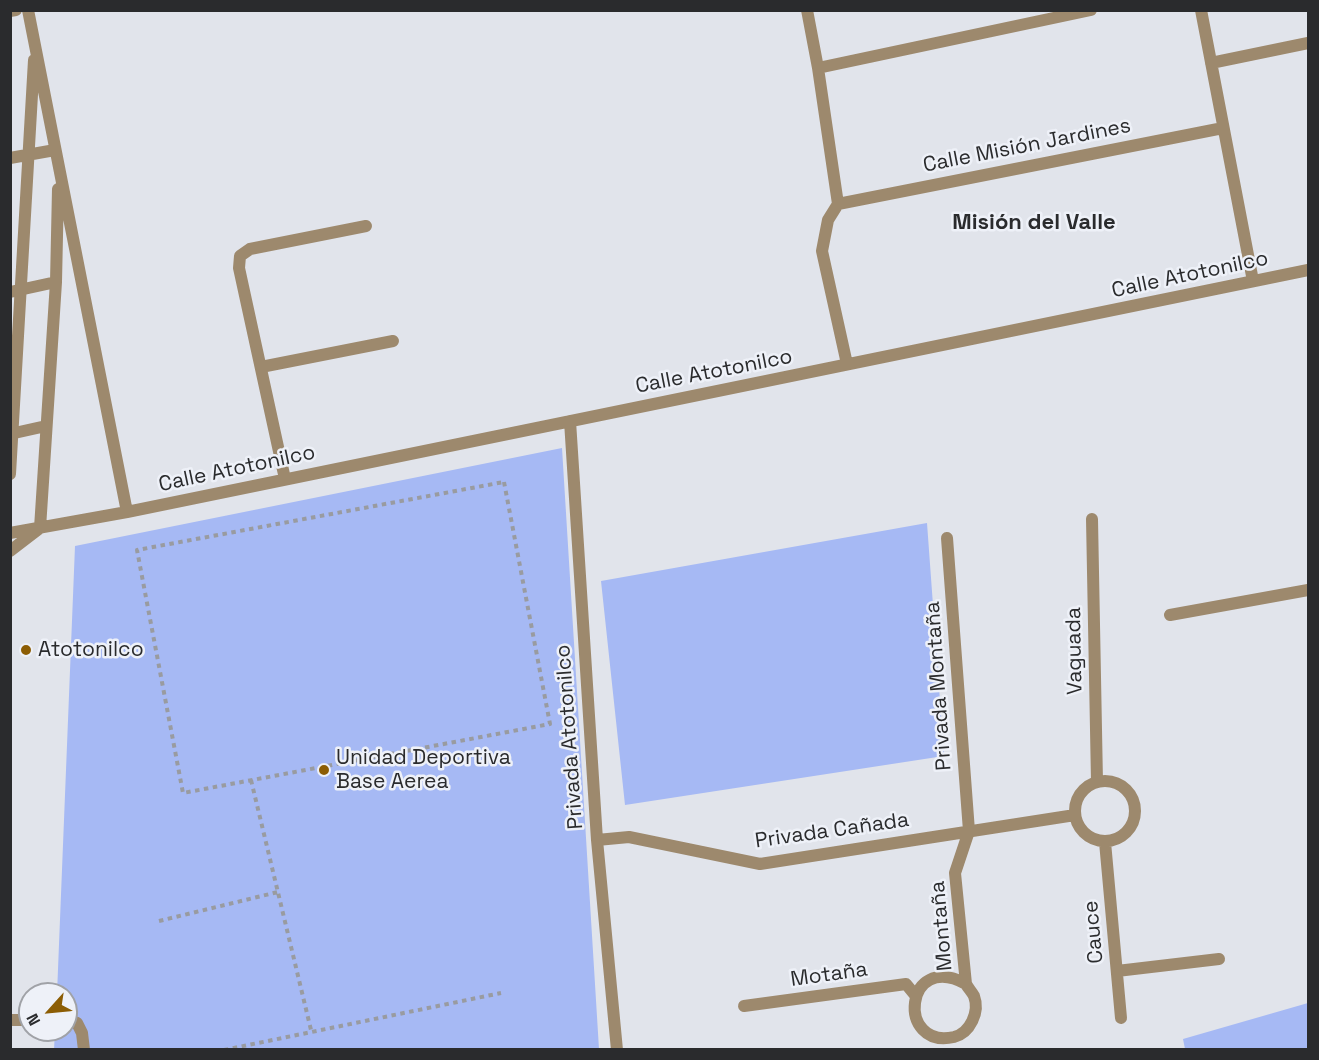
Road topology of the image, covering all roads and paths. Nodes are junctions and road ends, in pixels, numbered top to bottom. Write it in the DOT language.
graph roads {
  1 [pos="16,10"];
  2 [pos="28,10"];
  3 [pos="807,10"];
  4 [pos="1091,10"];
  5 [pos="1201,10"];
  6 [pos="10,12"];
  7 [pos="1308,43"];
  8 [pos="35,44"];
  9 [pos="1211,63"];
  10 [pos="818,68"];
  11 [pos="1223,128"];
  12 [pos="55,150"];
  13 [pos="27,155"];
  14 [pos="10,158"];
  15 [pos="58,164"];
  16 [pos="838,204"];
  17 [pos="366,226"];
  18 [pos="1308,270"];
  19 [pos="56,282"];
  20 [pos="1253,282"];
  21 [pos="15,291"];
  22 [pos="393,341"];
  23 [pos="847,364"];
  24 [pos="261,367"];
  25 [pos="570,421"];
  26 [pos="46,426"];
  27 [pos="12,434"];
  28 [pos="10,474"];
  29 [pos="285,479"];
  30 [pos="127,513"];
  31 [pos="1092,519"];
  32 [pos="40,528"];
  33 [pos="10,533"];
  34 [pos="947,538"];
  35 [pos="10,550"];
  36 [pos="1308,590"];
  37 [pos="1170,615"];
  38 [pos="251,780"];
  39 [pos="1097,782"];
  40 [pos="1075,815"];
  41 [pos="969,831"];
  42 [pos="597,840"];
  43 [pos="1105,842"];
  44 [pos="278,892"];
  45 [pos="159,921"];
  46 [pos="1220,960"];
  47 [pos="1117,971"];
  48 [pos="966,984"];
  49 [pos="501,993"];
  50 [pos="915,995"];
  51 [pos="744,1006"];
  52 [pos="1121,1018"];
  53 [pos="78,1026"];
  54 [pos="311,1030"];
  55 [pos="84,1050"];
  56 [pos="224,1050"];
  57 [pos="617,1050"];
  1 -- 6 [label="street"];
  2 -- 8 [label="street"];
  3 -- 10 [label="street"];
  4 -- 10 [label="street"];
  5 -- 9 [label="street"];
  7 -- 9 [label="street"];
  8 -- 12 [label="street"];
  8 -- 13 [label="street"];
  9 -- 11 [label="street"];
  10 -- 16 [label="street"];
  11 -- 16 [label="street, Calle Misión Jardines"];
  11 -- 20 [label="street"];
  12 -- 13 [label="street"];
  12 -- 15 [label="street"];
  13 -- 14 [label="street"];
  13 -- 21 [label="street"];
  15 -- 19 [label="street"];
  15 -- 30 [label="street"];
  16 -- 23 [label="street"];
  17 -- 24 [label="street"];
  18 -- 20 [label="street, Calle Atotonilco"];
  19 -- 21 [label="street"];
  19 -- 26 [label="street"];
  20 -- 23 [label="street, Calle Atotonilco"];
  21 -- 27 [label="street"];
  22 -- 24 [label="street"];
  23 -- 25 [label="street, Calle Atotonilco"];
  24 -- 29 [label="street"];
  25 -- 29 [label="street, Calle Atotonilco"];
  25 -- 42 [label="street, Privada Atotonilco"];
  26 -- 27 [label="street"];
  26 -- 32 [label="street"];
  27 -- 28 [label="street"];
  29 -- 30 [label="street, Calle Atotonilco"];
  30 -- 32 [label="street, Calle Atotonilco"];
  31 -- 39 [label="street, Vaguada"];
  32 -- 33 [label="street, Calle Atotonilco"];
  32 -- 35 [label="street"];
  34 -- 41 [label="street, Privada Montaña"];
  36 -- 37 [label="street"];
  38 -- 38 [label="path"];
  38 -- 44 [label="path"];
  39 -- 40 [label="street"];
  39 -- 43 [label="street"];
  40 -- 41 [label="street, Privada Cañada"];
  40 -- 43 [label="street"];
  41 -- 42 [label="street, Privada Cañada"];
  41 -- 48 [label="street, Montaña"];
  42 -- 57 [label="street, Privada Atotonilco"];
  43 -- 47 [label="street, Cauce"];
  44 -- 45 [label="path"];
  44 -- 54 [label="path"];
  46 -- 47 [label="street"];
  47 -- 52 [label="street, Cauce"];
  48 -- 50 [label="street"];
  48 -- 50 [label="street"];
  49 -- 54 [label="path"];
  50 -- 51 [label="street, Motaña"];
  53 -- 55 [label="street"];
  54 -- 56 [label="path"];
}
